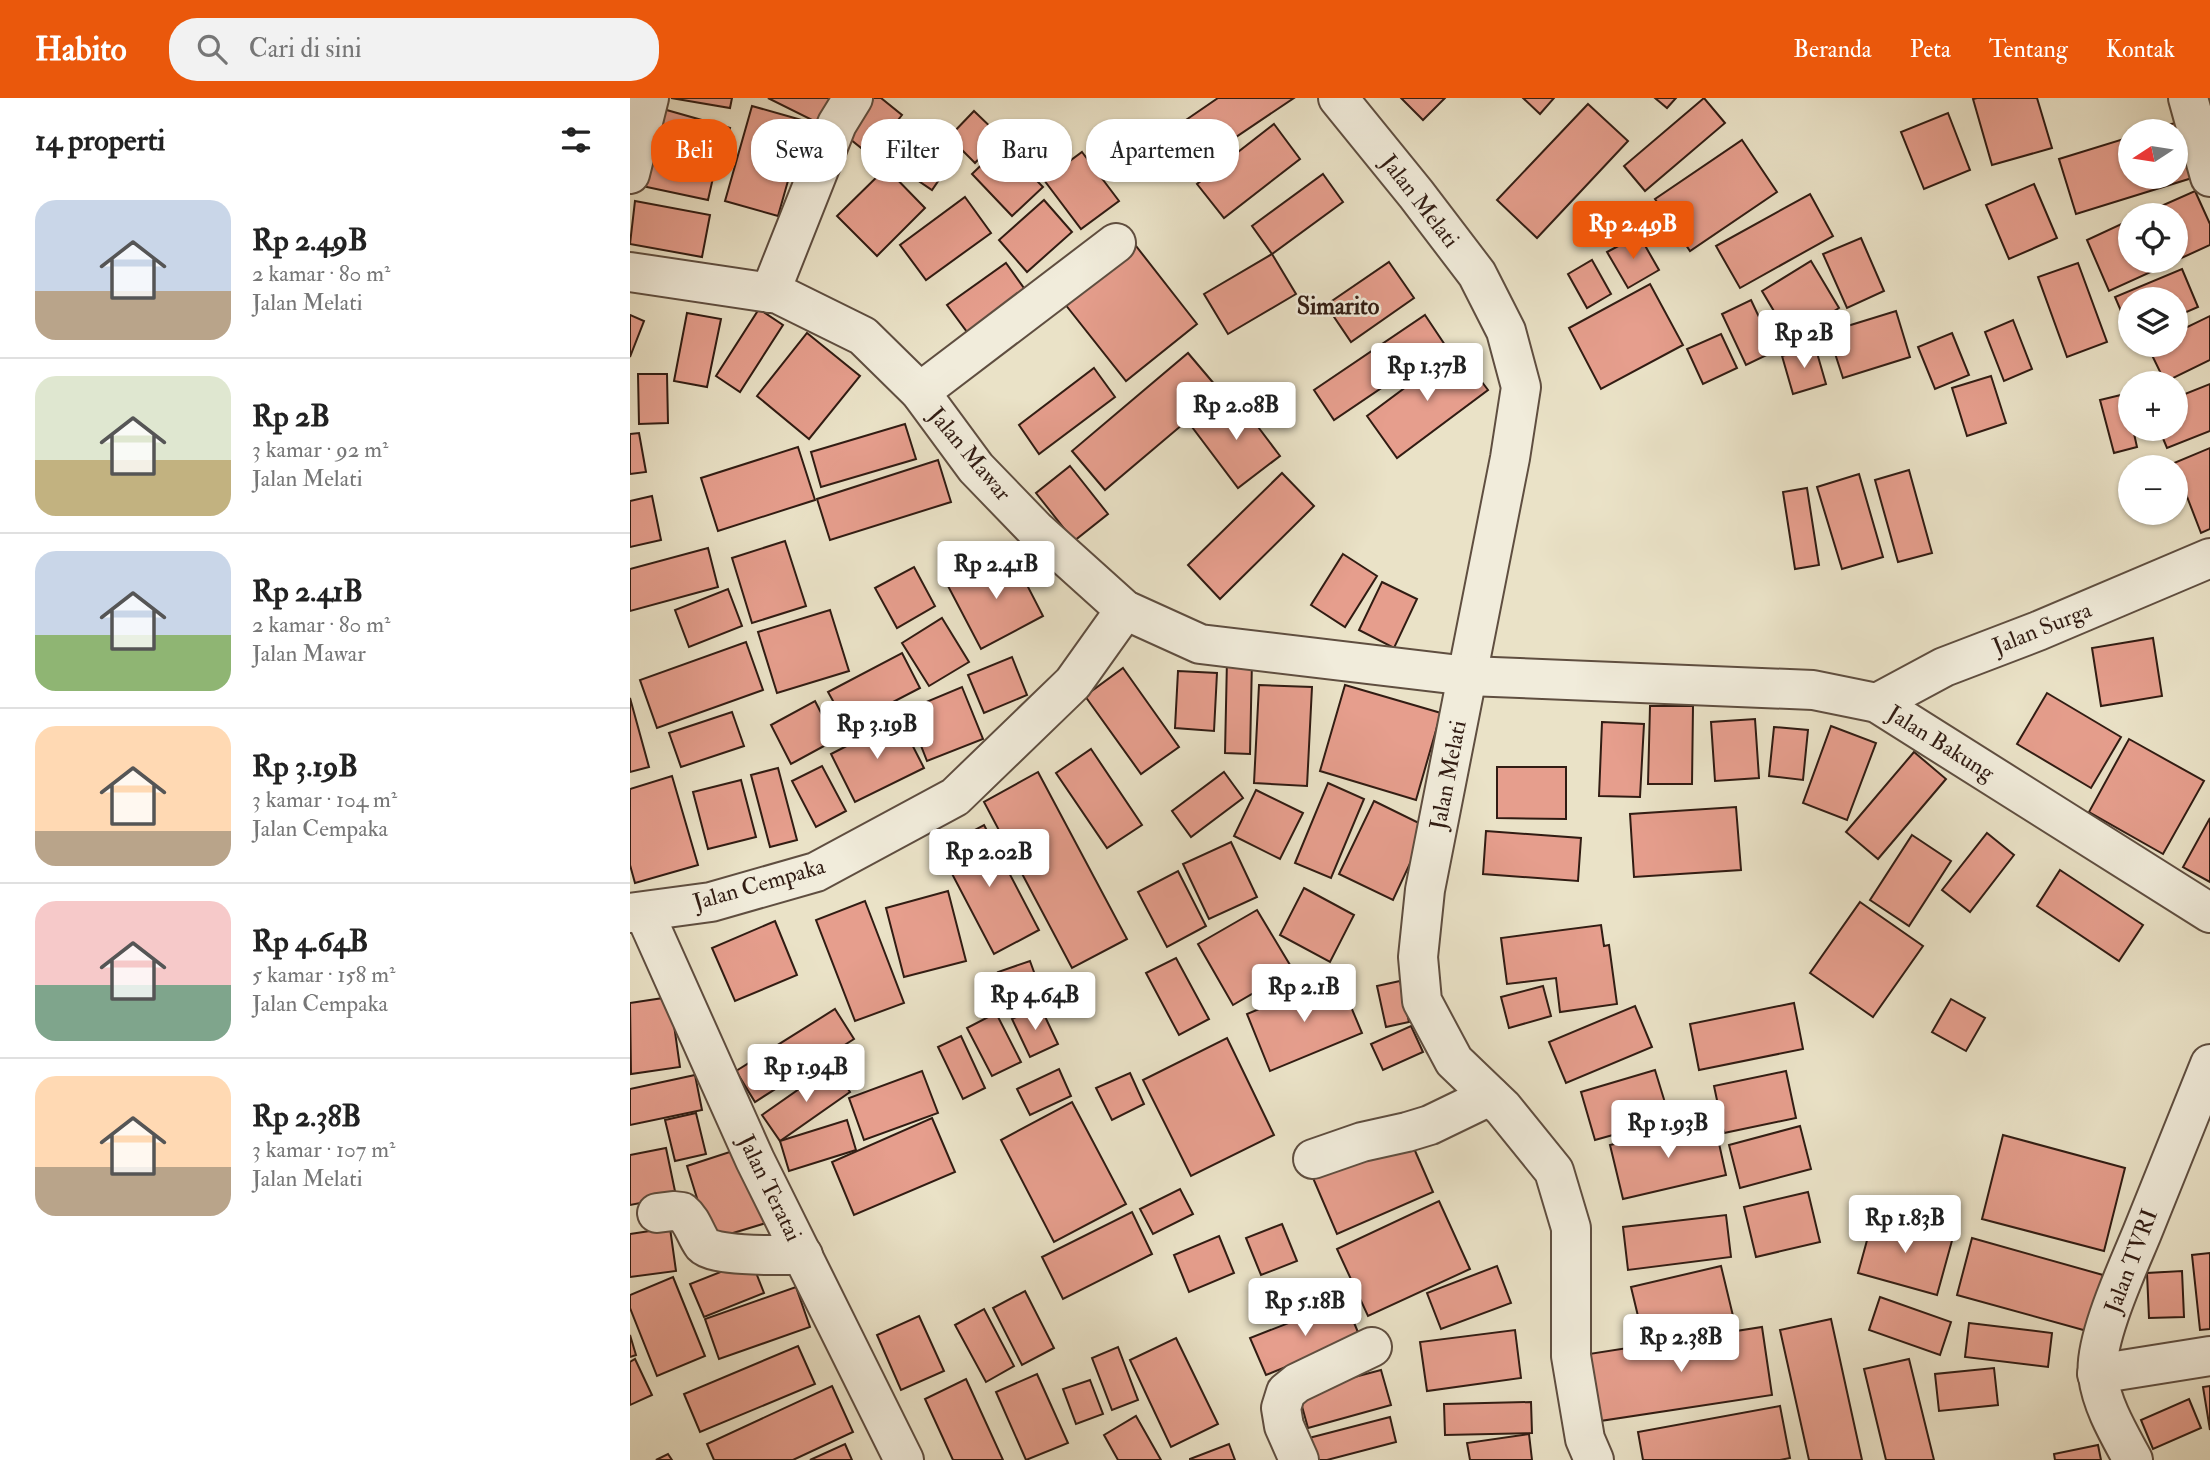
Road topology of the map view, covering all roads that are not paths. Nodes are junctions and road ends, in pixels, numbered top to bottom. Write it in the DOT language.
graph roads {
  1 [pos="649,98"];
  2 [pos="853,98"];
  3 [pos="1338,98"];
  4 [pos="2188,98"];
  5 [pos="630,174"];
  6 [pos="2210,177"];
  7 [pos="1116,243"];
  8 [pos="630,272"];
  9 [pos="770,293"];
  10 [pos="920,392"];
  11 [pos="2210,558"];
  12 [pos="1125,610"];
  13 [pos="1468,676"];
  14 [pos="1877,703"];
  15 [pos="637,913"];
  16 [pos="2210,914"];
  17 [pos="2210,1064"];
  18 [pos="1490,1096"];
  19 [pos="1313,1159"];
  20 [pos="657,1213"];
  21 [pos="803,1255"];
  22 [pos="1372,1347"];
  23 [pos="2210,1356"];
  24 [pos="2097,1374"];
  25 [pos="904,1460"];
  26 [pos="1299,1460"];
  27 [pos="1594,1460"];
  28 [pos="2133,1460"];
  1 -- 5 [label="street"];
  2 -- 9 [label="street"];
  3 -- 13 [label="street, Jalan Melati"];
  4 -- 6 [label="street"];
  7 -- 10 [label="street"];
  8 -- 9 [label="street, Jalan Mawar"];
  9 -- 10 [label="street, Jalan Mawar"];
  10 -- 12 [label="street, Jalan Mawar"];
  11 -- 14 [label="street, Jalan Surga"];
  12 -- 13 [label="street, Jalan Mawar"];
  12 -- 15 [label="street, Jalan Cempaka"];
  13 -- 14 [label="street, Jalan Bakung"];
  13 -- 18 [label="street, Jalan Melati"];
  14 -- 16 [label="street, Jalan Bakung"];
  15 -- 21 [label="street, Jalan Teratai"];
  17 -- 24 [label="street, Jalan TVRI"];
  18 -- 19 [label="street"];
  18 -- 27 [label="street, Jalan Melati"];
  20 -- 21 [label="street"];
  21 -- 25 [label="street, Jalan Teratai"];
  22 -- 26 [label="street"];
  23 -- 24 [label="street"];
  24 -- 28 [label="street, Jalan TVRI"];
}
